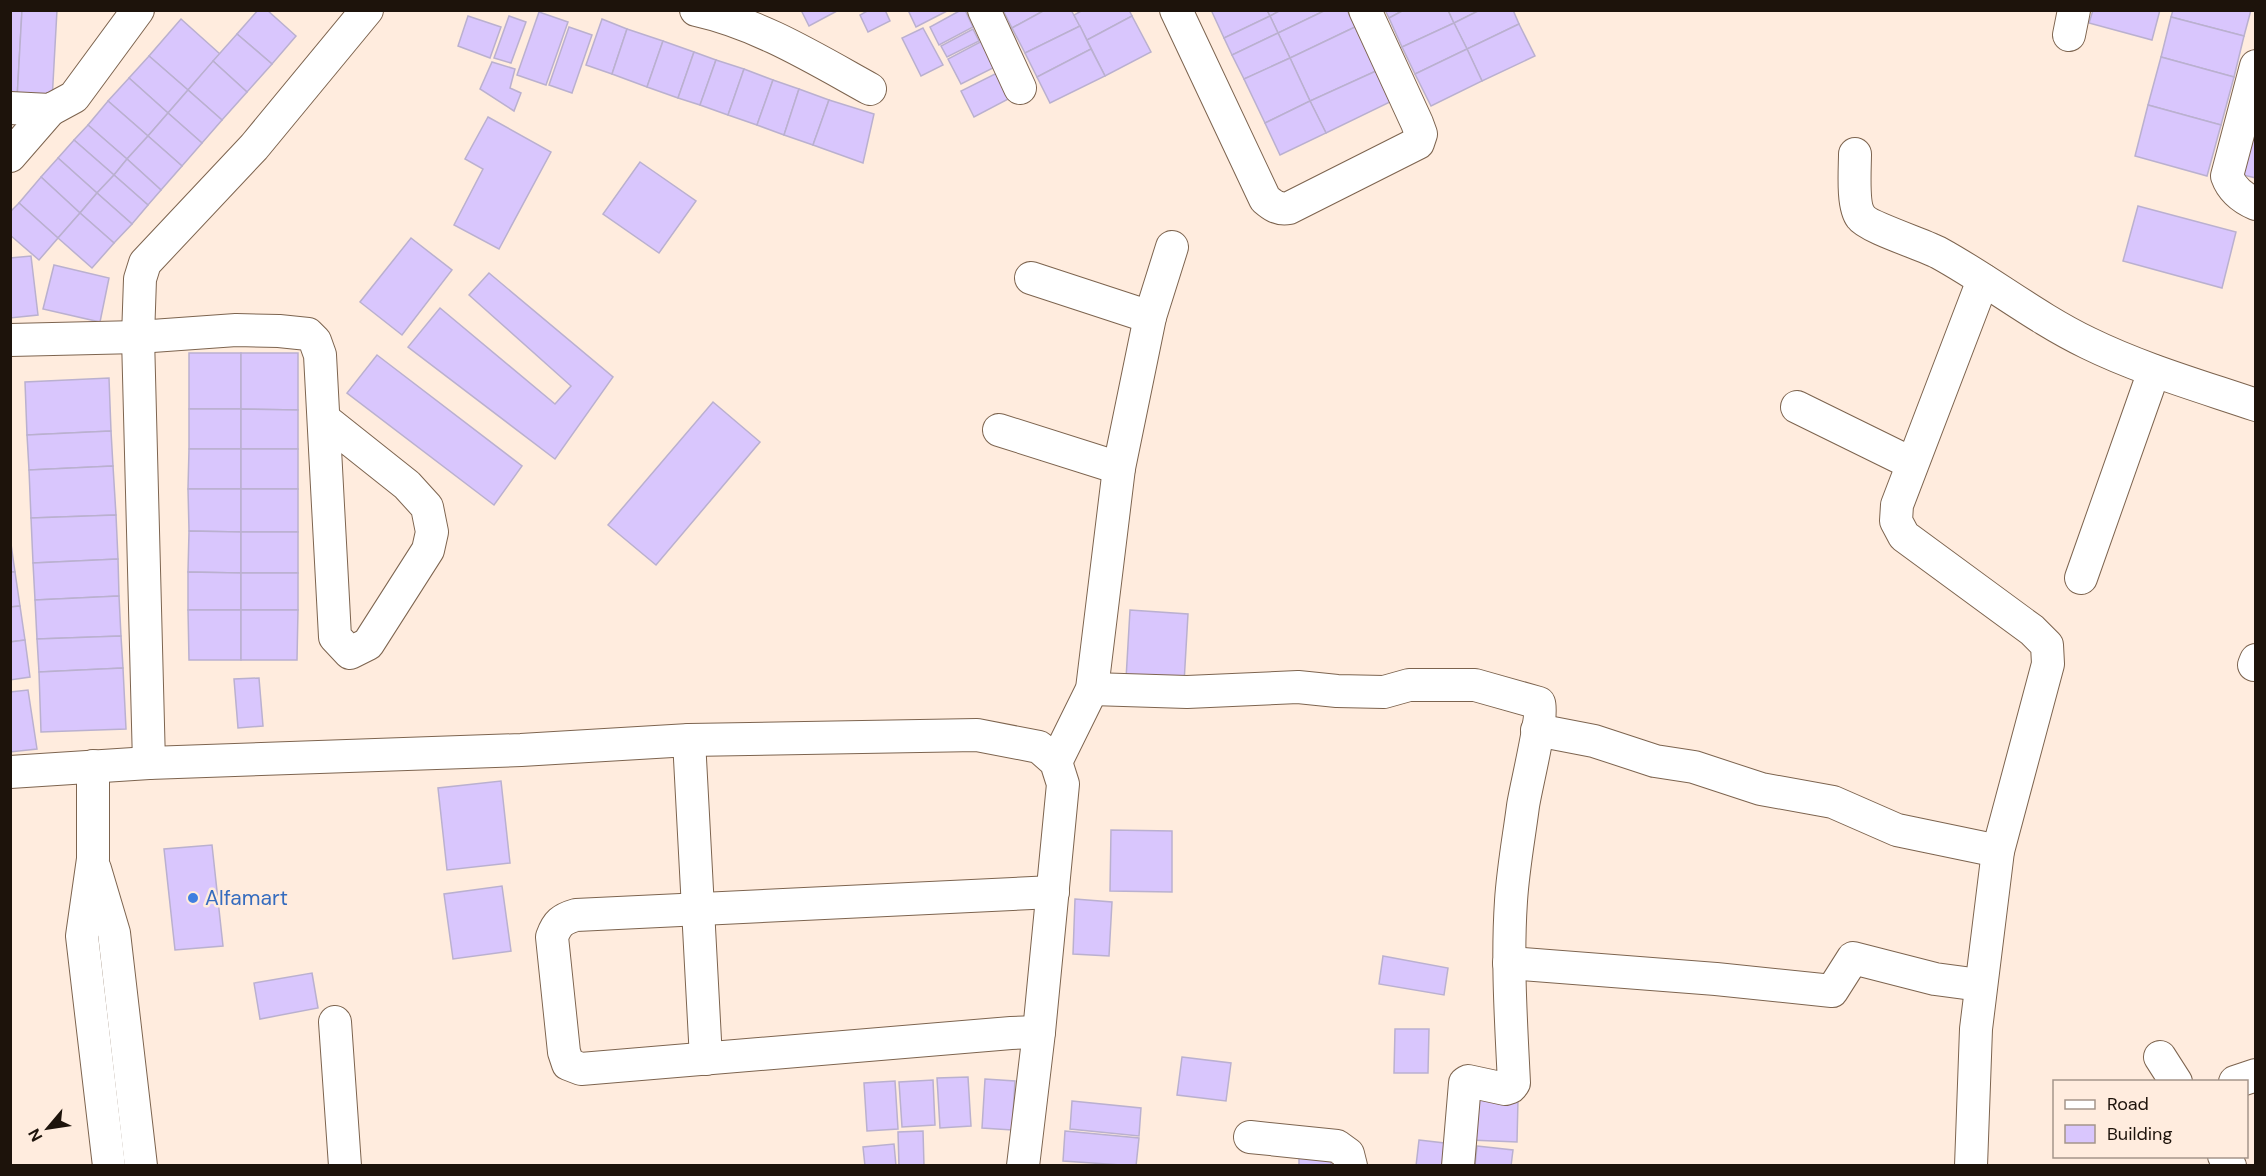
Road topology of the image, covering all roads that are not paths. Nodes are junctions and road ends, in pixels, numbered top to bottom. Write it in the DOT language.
graph roads {
  1 [pos="138,10"];
  2 [pos="367,10"];
  3 [pos="696,10"];
  4 [pos="984,10"];
  5 [pos="1176,10"];
  6 [pos="1365,10"];
  7 [pos="2256,66"];
  8 [pos="1020,88"];
  9 [pos="870,89"];
  10 [pos="10,108"];
  11 [pos="50,110"];
  12 [pos="1855,154"];
  13 [pos="10,156"];
  14 [pos="2256,204"];
  15 [pos="1172,247"];
  16 [pos="1031,278"];
  17 [pos="1983,280"];
  18 [pos="1150,316"];
  19 [pos="138,337"];
  20 [pos="10,340"];
  21 [pos="2154,370"];
  22 [pos="2256,405"];
  23 [pos="1797,406"];
  24 [pos="324,419"];
  25 [pos="999,430"];
  26 [pos="1911,463"];
  27 [pos="1119,468"];
  28 [pos="2081,578"];
  29 [pos="1092,689"];
  30 [pos="1537,730"];
  31 [pos="689,740"];
  32 [pos="1056,762"];
  33 [pos="149,763"];
  34 [pos="93,766"];
  35 [pos="10,772"];
  36 [pos="1998,851"];
  37 [pos="93,859"];
  38 [pos="1053,892"];
  39 [pos="696,908"];
  40 [pos="1509,963"];
  41 [pos="1980,985"];
  42 [pos="335,1022"];
  43 [pos="1039,1032"];
  44 [pos="706,1059"];
  45 [pos="2256,1075"];
  46 [pos="2241,1080"];
  47 [pos="1250,1137"];
  48 [pos="109,1166"];
  49 [pos="141,1166"];
  50 [pos="345,1166"];
  51 [pos="1023,1166"];
  52 [pos="1351,1166"];
  53 [pos="1458,1166"];
  54 [pos="1971,1166"];
  1 -- 11 [label="street"];
  2 -- 19 [label="street"];
  3 -- 9 [label="street"];
  4 -- 8 [label="street"];
  5 -- 6 [label="street"];
  7 -- 14 [label="street"];
  10 -- 11 [label="street"];
  11 -- 13 [label="street"];
  12 -- 17 [label="street"];
  15 -- 18 [label="street"];
  16 -- 18 [label="street"];
  17 -- 21 [label="street"];
  17 -- 26 [label="street"];
  18 -- 27 [label="street"];
  19 -- 20 [label="street"];
  19 -- 24 [label="street"];
  19 -- 33 [label="street"];
  21 -- 22 [label="street"];
  21 -- 28 [label="street"];
  23 -- 26 [label="street"];
  24 -- 24 [label="street"];
  25 -- 27 [label="street"];
  26 -- 36 [label="street"];
  27 -- 29 [label="street"];
  29 -- 30 [label="street"];
  29 -- 32 [label="street"];
  30 -- 36 [label="street"];
  30 -- 40 [label="street"];
  31 -- 32 [label="street"];
  31 -- 33 [label="street"];
  31 -- 39 [label="street"];
  32 -- 38 [label="street"];
  33 -- 34 [label="street"];
  34 -- 35 [label="street"];
  34 -- 37 [label="street"];
  36 -- 41 [label="street"];
  37 -- 48 [label="street"];
  37 -- 49 [label="street"];
  38 -- 39 [label="street"];
  38 -- 43 [label="street"];
  39 -- 44 [label="street"];
  39 -- 44 [label="street"];
  40 -- 41 [label="street"];
  40 -- 53 [label="street"];
  41 -- 54 [label="street"];
  42 -- 50 [label="street"];
  43 -- 44 [label="street"];
  43 -- 51 [label="street"];
  45 -- 46 [label="street"];
  47 -- 52 [label="street"];
}
